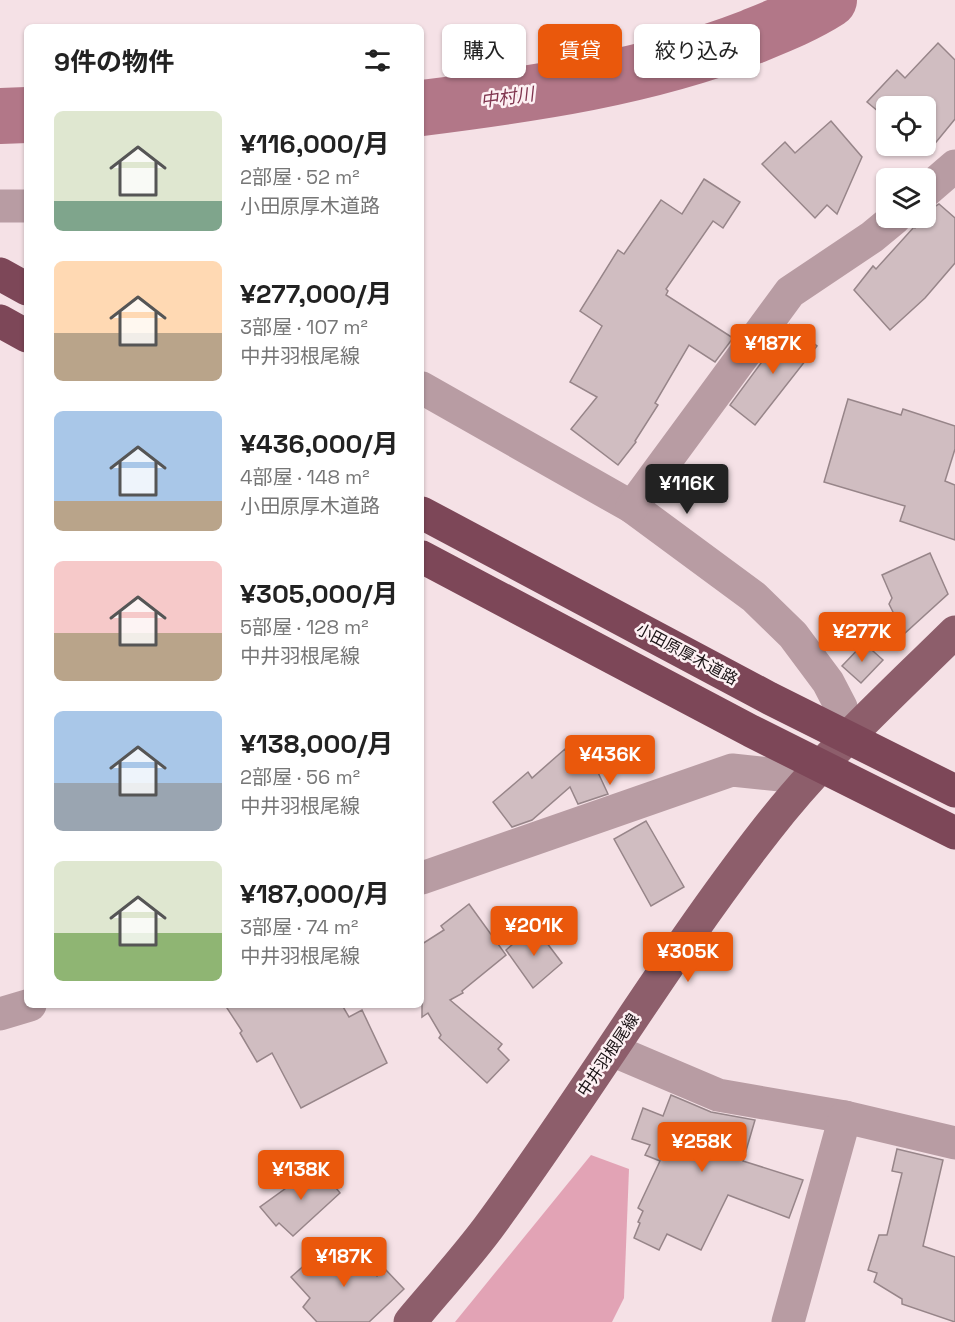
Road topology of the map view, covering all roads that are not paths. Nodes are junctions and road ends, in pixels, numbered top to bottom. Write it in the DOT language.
graph roads {
  1 [pos="955,165"];
  2 [pos="936,182"];
  3 [pos="0,206"];
  4 [pos="24,206"];
  5 [pos="883,228"];
  6 [pos="0,274"];
  7 [pos="24,287"];
  8 [pos="0,321"];
  9 [pos="24,334"];
  10 [pos="424,389"];
  11 [pos="632,507"];
  12 [pos="424,514"];
  13 [pos="424,558"];
  14 [pos="955,632"];
  15 [pos="847,737"];
  16 [pos="809,778"];
  17 [pos="955,791"];
  18 [pos="955,833"];
  19 [pos="424,877"];
  20 [pos="24,1007"];
  21 [pos="0,1014"];
  22 [pos="612,1050"];
  23 [pos="845,1117"];
  24 [pos="955,1143"];
  25 [pos="410,1322"];
  26 [pos="788,1322"];
  1 -- 2 [label="street"];
  3 -- 4 [label="street"];
  5 -- 11 [label="street"];
  6 -- 7 [label="highway"];
  8 -- 9 [label="highway"];
  10 -- 11 [label="street"];
  11 -- 15 [label="street"];
  12 -- 17 [label="highway, 小田原厚木道路"];
  13 -- 18 [label="highway"];
  14 -- 15 [label="main road, 中井羽根尾線"];
  15 -- 16 [label="main road, 中井羽根尾線"];
  16 -- 19 [label="street"];
  16 -- 22 [label="main road, 中井羽根尾線"];
  20 -- 21 [label="street"];
  22 -- 23 [label="street"];
  22 -- 25 [label="main road, 中井羽根尾線"];
  23 -- 24 [label="street"];
  23 -- 26 [label="street"];
}
